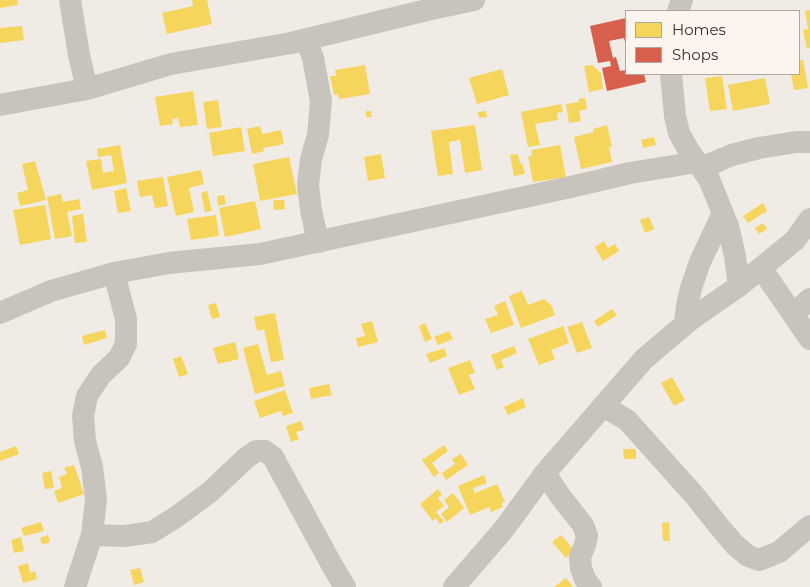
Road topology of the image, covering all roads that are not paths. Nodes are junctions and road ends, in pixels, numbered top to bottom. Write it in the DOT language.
graph roads {
  1 [pos="70,0"];
  2 [pos="474,0"];
  3 [pos="306,39"];
  4 [pos="671,75"];
  5 [pos="87,89"];
  6 [pos="0,105"];
  7 [pos="810,142"];
  8 [pos="699,165"];
  9 [pos="723,213"];
  10 [pos="810,219"];
  11 [pos="318,242"];
  12 [pos="762,268"];
  13 [pos="114,273"];
  14 [pos="739,286"];
  15 [pos="810,299"];
  16 [pos="0,313"];
  17 [pos="793,314"];
  18 [pos="685,324"];
  19 [pos="810,339"];
  20 [pos="603,406"];
  21 [pos="545,473"];
  22 [pos="810,526"];
  23 [pos="92,535"];
  24 [pos="75,587"];
  25 [pos="345,587"];
  26 [pos="454,587"];
  27 [pos="591,587"];
  1 -- 5 [label="street"];
  2 -- 3 [label="street"];
  3 -- 5 [label="street"];
  3 -- 11 [label="street"];
  4 -- 8 [label="street"];
  5 -- 6 [label="street"];
  7 -- 8 [label="street"];
  8 -- 9 [label="street"];
  8 -- 11 [label="street"];
  9 -- 14 [label="street"];
  9 -- 18 [label="street"];
  10 -- 12 [label="street"];
  11 -- 13 [label="street"];
  12 -- 14 [label="street"];
  12 -- 17 [label="street"];
  13 -- 16 [label="street"];
  13 -- 23 [label="street"];
  14 -- 18 [label="street"];
  15 -- 17 [label="street"];
  17 -- 19 [label="street"];
  18 -- 20 [label="street"];
  20 -- 21 [label="street"];
  20 -- 22 [label="street"];
  21 -- 26 [label="street"];
  21 -- 27 [label="street"];
  23 -- 24 [label="street"];
  23 -- 25 [label="street"];
}
